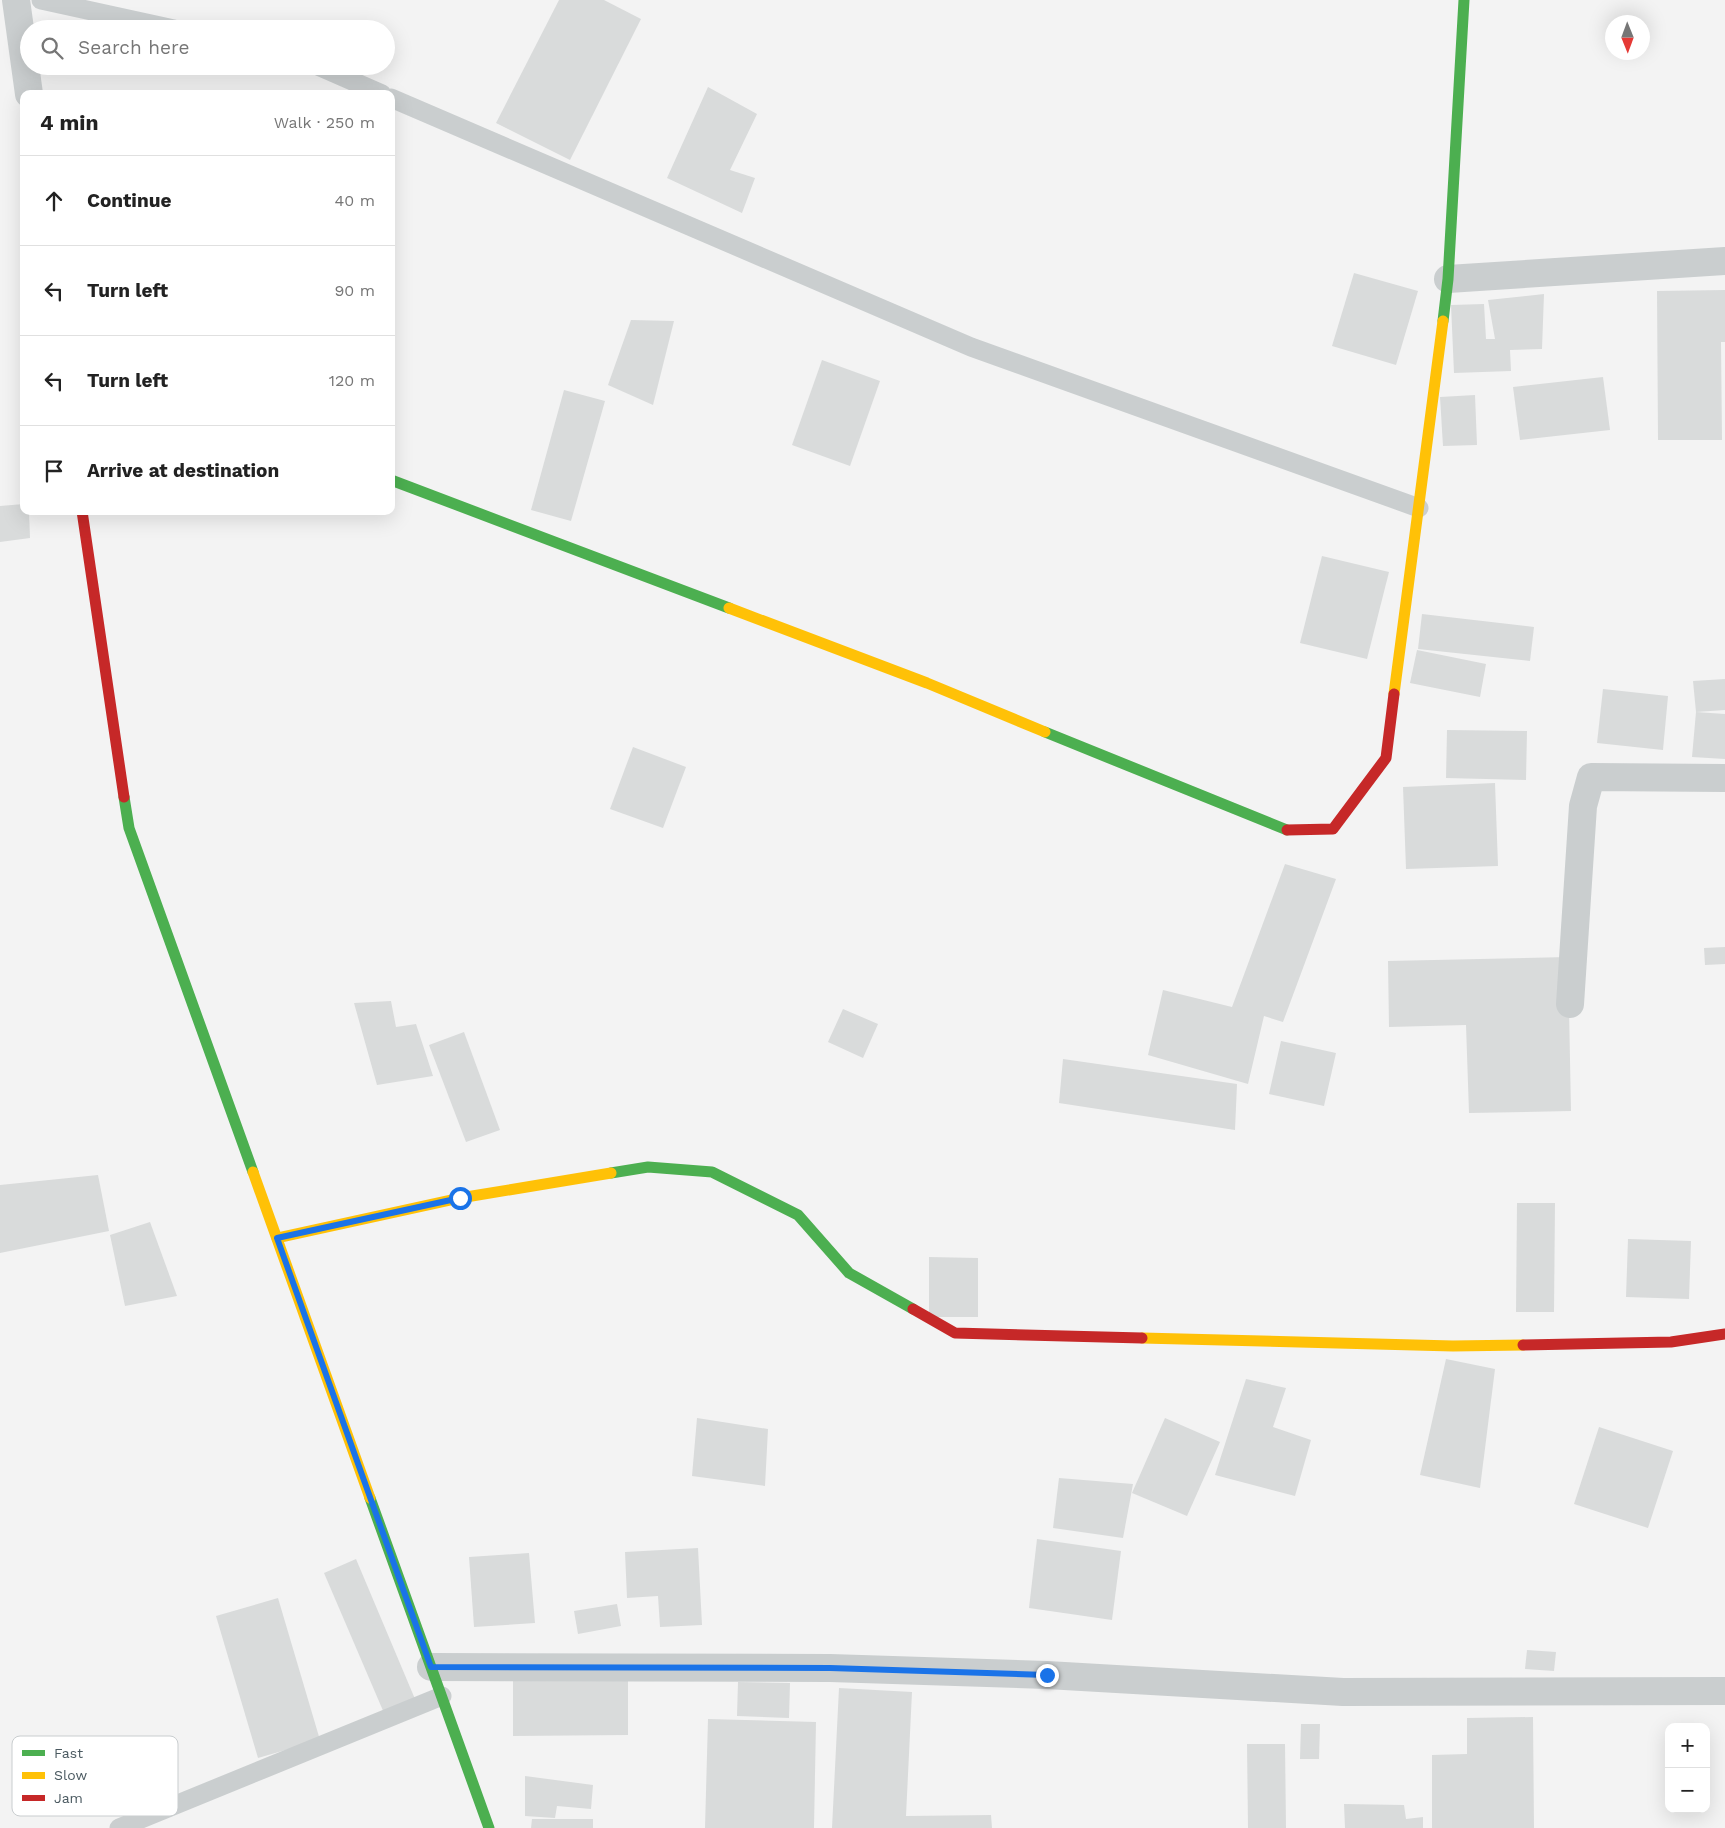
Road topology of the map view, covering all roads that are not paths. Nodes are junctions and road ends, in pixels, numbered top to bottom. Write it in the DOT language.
graph roads {
  1 [pos="16,0"];
  2 [pos="41,0"];
  3 [pos="1464,0"];
  4 [pos="133,20"];
  5 [pos="20,29"];
  6 [pos="26,75"];
  7 [pos="339,75"];
  8 [pos="28,90"];
  9 [pos="373,90"];
  10 [pos="395,100"];
  11 [pos="1725,261"];
  12 [pos="1448,279"];
  13 [pos="395,482"];
  14 [pos="1419,508"];
  15 [pos="83,515"];
  16 [pos="1725,778"];
  17 [pos="1570,1004"];
  18 [pos="277,1238"];
  19 [pos="1725,1334"];
  20 [pos="431,1667"];
  21 [pos="1725,1691"];
  22 [pos="442,1696"];
  23 [pos="178,1804"];
  24 [pos="148,1816"];
  25 [pos="119,1828"];
  26 [pos="489,1828"];
  1 -- 5 [label="street"];
  2 -- 4 [label="lane"];
  3 -- 12 [label="street"];
  6 -- 8 [label="street"];
  7 -- 9 [label="lane"];
  10 -- 14 [label="lane"];
  11 -- 12 [label="street"];
  12 -- 14 [label="street"];
  13 -- 14 [label="street"];
  15 -- 18 [label="street"];
  16 -- 17 [label="street"];
  18 -- 19 [label="street"];
  18 -- 20 [label="street"];
  20 -- 21 [label="street"];
  20 -- 22 [label="street"];
  22 -- 23 [label="lane"];
  22 -- 26 [label="street"];
  24 -- 25 [label="lane"];
}
